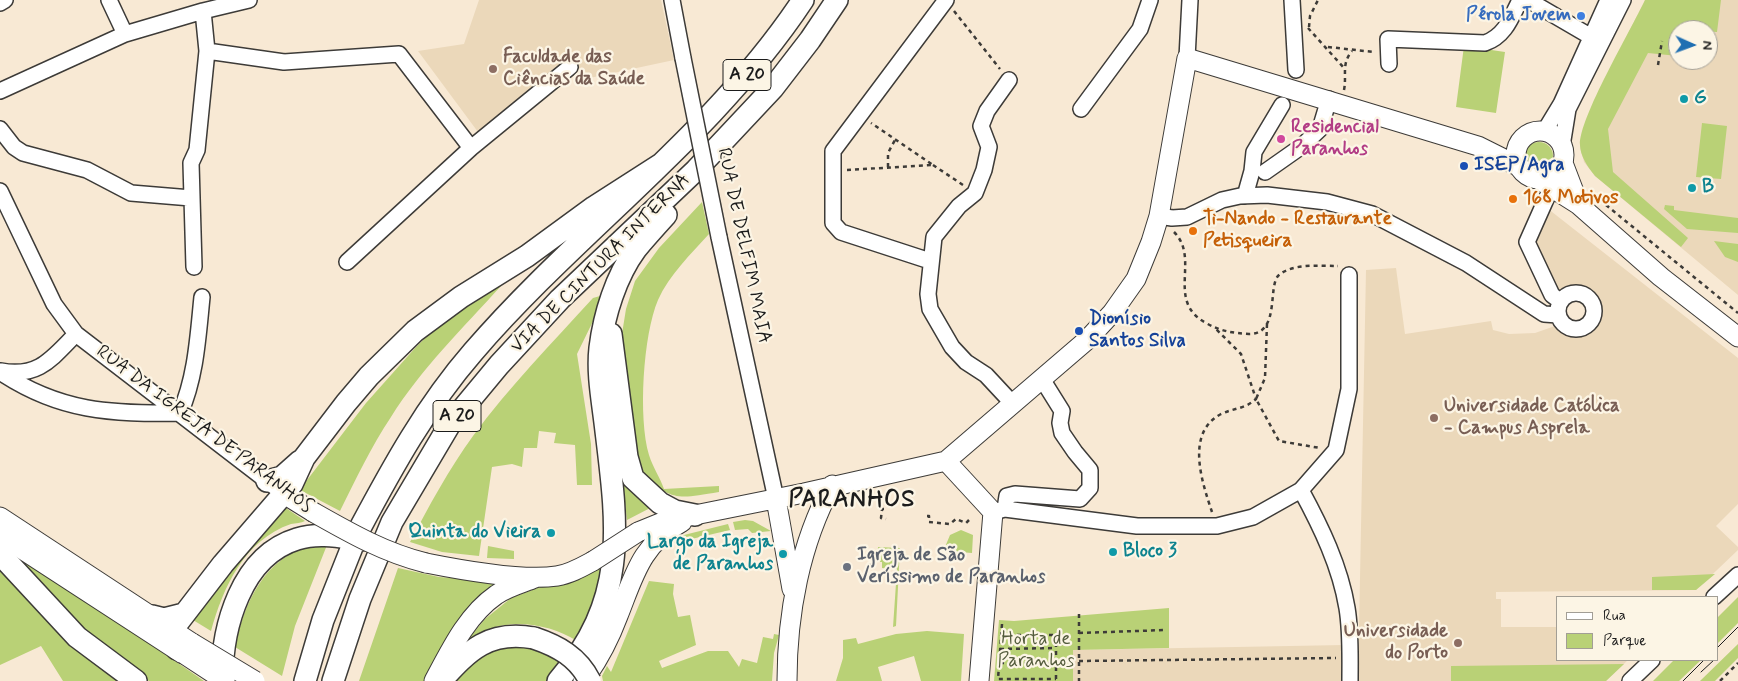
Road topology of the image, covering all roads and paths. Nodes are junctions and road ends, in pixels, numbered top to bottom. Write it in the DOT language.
graph roads {
  1 [pos="6,0"];
  2 [pos="109,0"];
  3 [pos="249,0"];
  4 [pos="672,0"];
  5 [pos="803,0"];
  6 [pos="837,0"];
  7 [pos="1150,0"];
  8 [pos="1190,0"];
  9 [pos="1292,0"];
  10 [pos="1318,0"];
  11 [pos="1520,0"];
  12 [pos="1528,0"];
  13 [pos="1608,0"];
  14 [pos="1623,0"];
  15 [pos="0,2"];
  16 [pos="949,4"];
  17 [pos="203,11"];
  18 [pos="1294,19"];
  19 [pos="1308,28"];
  20 [pos="126,34"];
  21 [pos="1597,40"];
  22 [pos="1662,41"];
  23 [pos="1326,46"];
  24 [pos="207,51"];
  25 [pos="1352,51"];
  26 [pos="1389,57"];
  27 [pos="1187,58"];
  28 [pos="1658,65"];
  29 [pos="570,67"];
  30 [pos="1296,70"];
  31 [pos="1009,80"];
  32 [pos="0,91"];
  33 [pos="1329,99"];
  34 [pos="1282,105"];
  35 [pos="1081,109"];
  36 [pos="861,117"];
  37 [pos="0,129"];
  38 [pos="1544,132"];
  39 [pos="1523,139"];
  40 [pos="895,140"];
  41 [pos="1478,146"];
  42 [pos="471,148"];
  43 [pos="1563,154"];
  44 [pos="662,164"];
  45 [pos="933,165"];
  46 [pos="888,167"];
  47 [pos="1520,167"];
  48 [pos="696,170"];
  49 [pos="833,171"];
  50 [pos="1259,171"];
  51 [pos="1545,184"];
  52 [pos="0,191"];
  53 [pos="976,193"];
  54 [pos="1267,195"];
  55 [pos="1245,196"];
  56 [pos="191,198"];
  57 [pos="1578,205"];
  58 [pos="1605,205"];
  59 [pos="1165,217"];
  60 [pos="930,261"];
  61 [pos="347,262"];
  62 [pos="194,267"];
  63 [pos="1350,275"];
  64 [pos="614,295"];
  65 [pos="202,298"];
  66 [pos="1738,313"];
  67 [pos="1267,324"];
  68 [pos="1215,328"];
  69 [pos="76,334"];
  70 [pos="1738,338"];
  71 [pos="0,371"];
  72 [pos="1042,379"];
  73 [pos="1256,399"];
  74 [pos="1013,404"];
  75 [pos="180,413"];
  76 [pos="1336,450"];
  77 [pos="304,458"];
  78 [pos="946,461"];
  79 [pos="268,481"];
  80 [pos="832,485"];
  81 [pos="1301,490"];
  82 [pos="284,494"];
  83 [pos="776,499"];
  84 [pos="884,509"];
  85 [pos="999,511"];
  86 [pos="695,516"];
  87 [pos="927,516"];
  88 [pos="0,517"];
  89 [pos="886,519"];
  90 [pos="969,520"];
  91 [pos="1217,526"];
  92 [pos="0,534"];
  93 [pos="358,539"];
  94 [pos="0,554"];
  95 [pos="1738,575"];
  96 [pos="539,577"];
  97 [pos="794,596"];
  98 [pos="1715,596"];
  99 [pos="1079,614"];
  100 [pos="152,616"];
  101 [pos="1002,624"];
  102 [pos="1165,630"];
  103 [pos="1079,633"];
  104 [pos="1001,635"];
  105 [pos="1056,635"];
  106 [pos="1073,635"];
  107 [pos="182,638"];
  108 [pos="1000,648"];
  109 [pos="1056,648"];
  110 [pos="1350,658"];
  111 [pos="1079,661"];
  112 [pos="1651,661"];
  113 [pos="1000,663"];
  114 [pos="1738,663"];
  115 [pos="1056,664"];
  116 [pos="1056,680"];
  117 [pos="136,681"];
  118 [pos="224,681"];
  119 [pos="255,681"];
  120 [pos="305,681"];
  121 [pos="333,681"];
  122 [pos="434,681"];
  123 [pos="441,681"];
  124 [pos="558,681"];
  125 [pos="583,681"];
  126 [pos="590,681"];
  127 [pos="786,681"];
  128 [pos="979,681"];
  129 [pos="1079,681"];
  130 [pos="1350,681"];
  131 [pos="1630,681"];
  132 [pos="1720,681"];
  1 -- 15 [label="street"];
  2 -- 20 [label="street"];
  3 -- 17 [label="street"];
  4 -- 83 [label="street, RUA DE DELFIM MAIA, bridge"];
  5 -- 44 [label="highway, VIA DE CINTURA INTERNA / A 20"];
  6 -- 48 [label="highway, VIA DE CINTURA INTERNA / A 20"];
  7 -- 35 [label="street"];
  8 -- 27 [label="street"];
  9 -- 18 [label="street"];
  10 -- 19 [label="path"];
  11 -- 26 [label="street"];
  12 -- 21 [label="street"];
  13 -- 21 [label="street"];
  14 -- 21 [label="street"];
  16 -- 31 [label="path"];
  16 -- 36 [label="street"];
  17 -- 20 [label="street"];
  17 -- 24 [label="street"];
  18 -- 19 [label="path"];
  18 -- 30 [label="street"];
  19 -- 23 [label="path"];
  20 -- 32 [label="street"];
  21 -- 38 [label="street"];
  21 -- 43 [label="street"];
  22 -- 28 [label="path"];
  23 -- 25 [label="path"];
  23 -- 25 [label="path"];
  24 -- 42 [label="street"];
  24 -- 56 [label="street"];
  25 -- 26 [label="path"];
  27 -- 33 [label="main road"];
  27 -- 59 [label="main road"];
  29 -- 42 [label="street"];
  31 -- 53 [label="street"];
  33 -- 41 [label="main road"];
  33 -- 50 [label="street"];
  34 -- 50 [label="street"];
  36 -- 40 [label="path"];
  36 -- 49 [label="street"];
  37 -- 56 [label="street"];
  38 -- 39 [label="main road"];
  38 -- 43 [label="main road"];
  39 -- 41 [label="main road"];
  39 -- 47 [label="main road"];
  40 -- 45 [label="path"];
  40 -- 46 [label="path"];
  41 -- 47 [label="main road"];
  42 -- 61 [label="street"];
  43 -- 51 [label="main road"];
  43 -- 57 [label="main road"];
  44 -- 77 [label="highway"];
  44 -- 93 [label="highway, VIA DE CINTURA INTERNA / A 20"];
  45 -- 46 [label="path"];
  45 -- 53 [label="path"];
  46 -- 49 [label="path"];
  47 -- 51 [label="main road"];
  48 -- 64 [label="highway"];
  48 -- 121 [label="highway, VIA DE CINTURA INTERNA / A 20"];
  49 -- 60 [label="street"];
  50 -- 54 [label="street"];
  50 -- 55 [label="street"];
  51 -- 54 [label="street"];
  51 -- 57 [label="main road"];
  52 -- 69 [label="street, RUA DA IGREJA DE PARANHOS"];
  53 -- 60 [label="street"];
  54 -- 55 [label="street"];
  55 -- 59 [label="street"];
  56 -- 62 [label="street"];
  57 -- 70 [label="main road"];
  58 -- 66 [label="path"];
  59 -- 68 [label="path"];
  59 -- 72 [label="main road"];
  60 -- 74 [label="street"];
  63 -- 67 [label="path"];
  63 -- 76 [label="street"];
  64 -- 86 [label="highway"];
  64 -- 124 [label="highway"];
  65 -- 75 [label="street"];
  67 -- 68 [label="path"];
  67 -- 73 [label="path"];
  68 -- 73 [label="path"];
  69 -- 71 [label="street"];
  69 -- 75 [label="street, RUA DA IGREJA DE PARANHOS"];
  71 -- 75 [label="street"];
  72 -- 74 [label="main road"];
  72 -- 85 [label="street"];
  73 -- 76 [label="path"];
  73 -- 91 [label="path"];
  74 -- 78 [label="main road"];
  75 -- 79 [label="street, RUA DA IGREJA DE PARANHOS"];
  76 -- 81 [label="street"];
  77 -- 79 [label="highway"];
  77 -- 82 [label="highway"];
  78 -- 80 [label="main road, RUA DA IGREJA DE PARANHOS"];
  78 -- 85 [label="main road"];
  79 -- 82 [label="street, RUA DA IGREJA DE PARANHOS"];
  80 -- 83 [label="main road, RUA DA IGREJA DE PARANHOS"];
  80 -- 97 [label="main road"];
  81 -- 91 [label="street"];
  81 -- 110 [label="street"];
  82 -- 93 [label="main road, RUA DA IGREJA DE PARANHOS, bridge"];
  82 -- 107 [label="highway"];
  83 -- 86 [label="main road, RUA DA IGREJA DE PARANHOS"];
  83 -- 97 [label="main road"];
  84 -- 89 [label="path"];
  85 -- 91 [label="street"];
  85 -- 128 [label="main road"];
  86 -- 96 [label="main road, RUA DA IGREJA DE PARANHOS, bridge"];
  86 -- 125 [label="main road"];
  87 -- 90 [label="path"];
  88 -- 100 [label="main road"];
  92 -- 107 [label="main road"];
  93 -- 96 [label="main road, RUA DA IGREJA DE PARANHOS, bridge"];
  93 -- 118 [label="highway"];
  93 -- 120 [label="highway, VIA DE CINTURA INTERNA / A 20"];
  94 -- 117 [label="highway"];
  95 -- 98 [label="street"];
  96 -- 122 [label="main road"];
  97 -- 127 [label="main road"];
  99 -- 103 [label="path"];
  100 -- 107 [label="highway"];
  101 -- 104 [label="path"];
  102 -- 103 [label="path"];
  103 -- 111 [label="path"];
  104 -- 105 [label="path"];
  104 -- 108 [label="path"];
  105 -- 106 [label="path"];
  105 -- 109 [label="path"];
  107 -- 118 [label="main road, bridge"];
  107 -- 119 [label="main road, bridge"];
  108 -- 109 [label="path"];
  108 -- 113 [label="path"];
  109 -- 115 [label="path"];
  110 -- 111 [label="path"];
  110 -- 130 [label="street"];
  111 -- 129 [label="path"];
  112 -- 131 [label="street"];
  113 -- 115 [label="path"];
  113 -- 116 [label="path"];
  114 -- 132 [label="path"];
  115 -- 116 [label="path"];
  123 -- 126 [label="highway, bridge"];
}
